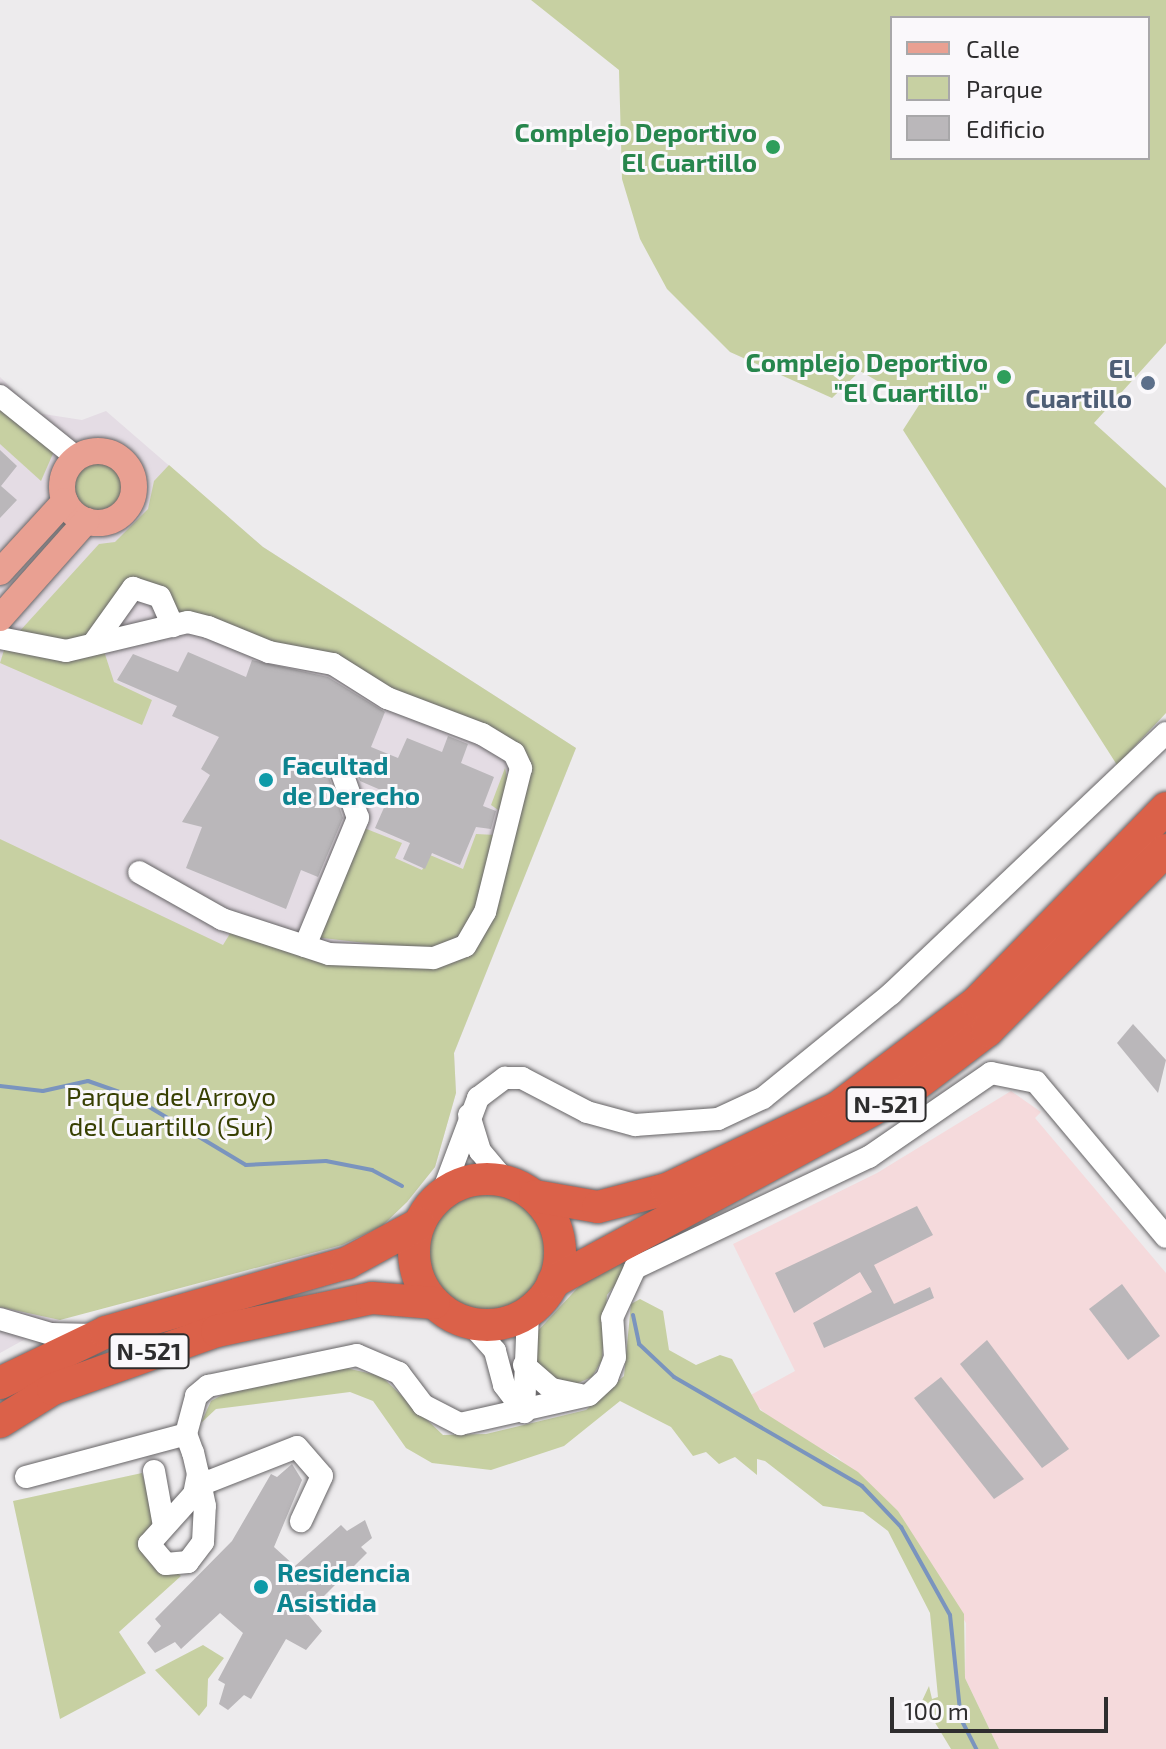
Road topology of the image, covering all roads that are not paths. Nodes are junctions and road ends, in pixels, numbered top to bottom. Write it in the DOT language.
graph roads {
  1 [pos="0,396"];
  2 [pos="77,458"];
  3 [pos="65,501"];
  4 [pos="86,521"];
  5 [pos="0,572"];
  6 [pos="0,618"];
  7 [pos="173,626"];
  8 [pos="0,638"];
  9 [pos="93,644"];
  10 [pos="1166,733"];
  11 [pos="342,773"];
  12 [pos="1166,808"];
  13 [pos="1166,850"];
  14 [pos="139,872"];
  15 [pos="305,946"];
  16 [pos="469,1115"];
  17 [pos="504,1180"];
  18 [pos="442,1194"];
  19 [pos="535,1196"];
  20 [pos="419,1224"];
  21 [pos="1166,1237"];
  22 [pos="553,1282"];
  23 [pos="434,1303"];
  24 [pos="528,1313"];
  25 [pos="0,1319"];
  26 [pos="471,1324"];
  27 [pos="99,1335"];
  28 [pos="524,1365"];
  29 [pos="0,1383"];
  30 [pos="504,1385"];
  31 [pos="589,1395"];
  32 [pos="524,1412"];
  33 [pos="0,1422"];
  34 [pos="477,1424"];
  35 [pos="186,1434"];
  36 [pos="154,1471"];
  37 [pos="26,1477"];
  38 [pos="199,1480"];
  39 [pos="301,1521"];
  40 [pos="164,1526"];
  1 -- 2 [label="street"];
  2 -- 3 [label="main road"];
  2 -- 4 [label="main road"];
  3 -- 4 [label="main road"];
  3 -- 5 [label="main road"];
  4 -- 6 [label="main road"];
  7 -- 9 [label="street"];
  7 -- 9 [label="street"];
  7 -- 15 [label="street"];
  8 -- 9 [label="street"];
  10 -- 16 [label="street"];
  11 -- 15 [label="street"];
  12 -- 19 [label="highway, N-521"];
  13 -- 22 [label="highway, N-521"];
  14 -- 15 [label="street"];
  16 -- 17 [label="street"];
  16 -- 18 [label="street"];
  17 -- 18 [label="highway"];
  17 -- 19 [label="highway, N-521"];
  18 -- 20 [label="highway, N-521"];
  19 -- 22 [label="highway"];
  20 -- 23 [label="highway"];
  20 -- 27 [label="highway, N-521"];
  21 -- 31 [label="street"];
  22 -- 24 [label="highway, N-521"];
  23 -- 26 [label="highway, N-521"];
  23 -- 33 [label="highway, N-521"];
  24 -- 26 [label="highway"];
  24 -- 28 [label="street"];
  25 -- 27 [label="street"];
  26 -- 30 [label="street"];
  27 -- 29 [label="highway, N-521"];
  28 -- 31 [label="street"];
  28 -- 32 [label="street"];
  30 -- 32 [label="street"];
  30 -- 34 [label="street"];
  31 -- 32 [label="street"];
  32 -- 34 [label="street"];
  34 -- 35 [label="street"];
  35 -- 37 [label="street"];
  35 -- 38 [label="street"];
  36 -- 40 [label="street"];
  38 -- 39 [label="street"];
  38 -- 40 [label="street"];
  38 -- 40 [label="street"];
}
